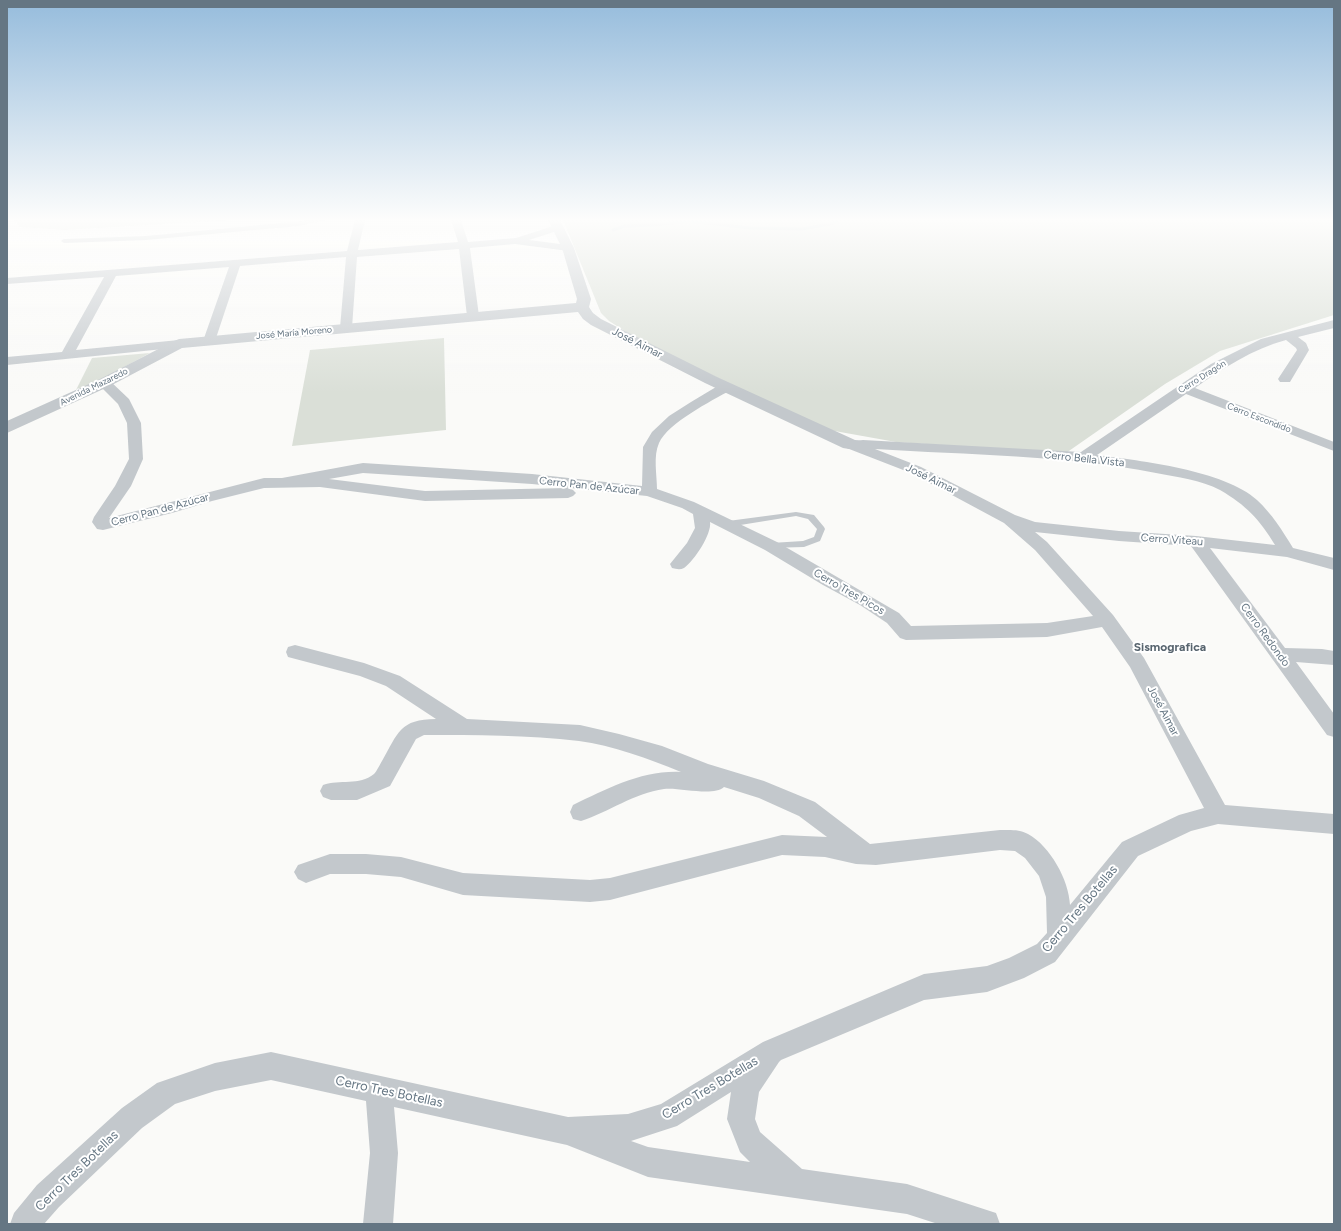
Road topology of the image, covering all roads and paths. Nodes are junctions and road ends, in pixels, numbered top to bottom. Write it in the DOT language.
graph roads {
  1 [pos="54,277"];
  2 [pos="110,277"];
  3 [pos="231,277"];
  4 [pos="350,277"];
  5 [pos="468,277"];
  6 [pos="577,277"];
  7 [pos="7,281"];
  8 [pos="582,307"];
  9 [pos="473,316"];
  10 [pos="1334,324"];
  11 [pos="346,328"];
  12 [pos="1288,336"];
  13 [pos="210,341"];
  14 [pos="179,344"];
  15 [pos="67,355"];
  16 [pos="7,361"];
  17 [pos="1285,379"];
  18 [pos="104,383"];
  19 [pos="726,387"];
  20 [pos="1184,388"];
  21 [pos="7,428"];
  22 [pos="849,444"];
  23 [pos="1334,447"];
  24 [pos="1084,458"];
  25 [pos="285,482"];
  26 [pos="649,492"];
  27 [pos="701,512"];
  28 [pos="1010,519"];
  29 [pos="728,524"];
  30 [pos="1196,540"];
  31 [pos="771,546"];
  32 [pos="1287,552"];
  33 [pos="678,564"];
  34 [pos="1334,564"];
  35 [pos="1107,620"];
  36 [pos="295,652"];
  37 [pos="1280,655"];
  38 [pos="1334,658"];
  39 [pos="464,727"];
  40 [pos="1334,729"];
  41 [pos="737,783"];
  42 [pos="331,791"];
  43 [pos="581,812"];
  44 [pos="1218,814"];
  45 [pos="1334,824"];
  46 [pos="866,854"];
  47 [pos="306,872"];
  48 [pos="1059,937"];
  49 [pos="772,1051"];
  50 [pos="379,1090"];
  51 [pos="568,1131"];
  52 [pos="796,1184"];
  53 [pos="25,1224"];
  54 [pos="378,1224"];
  55 [pos="985,1224"];
  1 -- 7 [label="street"];
  2 -- 15 [label="street"];
  3 -- 13 [label="street"];
  4 -- 11 [label="street"];
  5 -- 9 [label="street"];
  6 -- 8 [label="street"];
  8 -- 9 [label="street, José María Moreno"];
  8 -- 19 [label="street, José Aimar"];
  9 -- 11 [label="street, José María Moreno"];
  10 -- 12 [label="street, Cerro Dragón"];
  11 -- 13 [label="street, José María Moreno"];
  12 -- 17 [label="street"];
  12 -- 20 [label="street, Cerro Dragón"];
  13 -- 14 [label="street, José María Moreno"];
  14 -- 15 [label="street, José María Moreno"];
  14 -- 18 [label="street, Avenida Mazaredo"];
  15 -- 16 [label="street, José María Moreno"];
  18 -- 21 [label="street, Avenida Mazaredo"];
  18 -- 25 [label="street, Cerro Pan de Azúcar"];
  19 -- 22 [label="street, José Aimar"];
  19 -- 26 [label="street"];
  20 -- 23 [label="street, Cerro Escondido"];
  20 -- 24 [label="street, Cerro Dragón"];
  22 -- 24 [label="street, Cerro Bella Vista"];
  22 -- 28 [label="street, José Aimar"];
  24 -- 32 [label="street, Cerro Bella Vista"];
  25 -- 26 [label="street, Cerro Pan de Azúcar"];
  25 -- 26 [label="street, Cerro Pan de Azúcar"];
  26 -- 27 [label="street, Cerro Tres Picos"];
  27 -- 29 [label="street, Cerro Tres Picos"];
  27 -- 33 [label="street"];
  28 -- 30 [label="street, Cerro Viteau"];
  28 -- 35 [label="street, José Aimar"];
  29 -- 31 [label="street, Cerro Tres Picos"];
  29 -- 31 [label="lane"];
  30 -- 32 [label="street, Cerro Viteau"];
  30 -- 37 [label="street, Cerro Redondo"];
  31 -- 35 [label="street, Cerro Tres Picos"];
  32 -- 34 [label="street, Cerro Viteau"];
  35 -- 44 [label="street, José Aimar"];
  36 -- 39 [label="street"];
  37 -- 38 [label="street"];
  37 -- 40 [label="street, Cerro Redondo"];
  39 -- 41 [label="street"];
  39 -- 42 [label="street"];
  41 -- 43 [label="street"];
  41 -- 46 [label="street"];
  44 -- 45 [label="street, Cerro Tres Botellas"];
  44 -- 48 [label="street, Cerro Tres Botellas"];
  46 -- 47 [label="street"];
  46 -- 48 [label="street"];
  48 -- 49 [label="street, Cerro Tres Botellas"];
  49 -- 51 [label="street, Cerro Tres Botellas"];
  49 -- 52 [label="street"];
  50 -- 51 [label="street, Cerro Tres Botellas"];
  50 -- 53 [label="street, Cerro Tres Botellas"];
  50 -- 54 [label="street"];
  51 -- 52 [label="street"];
  52 -- 55 [label="street"];
}
